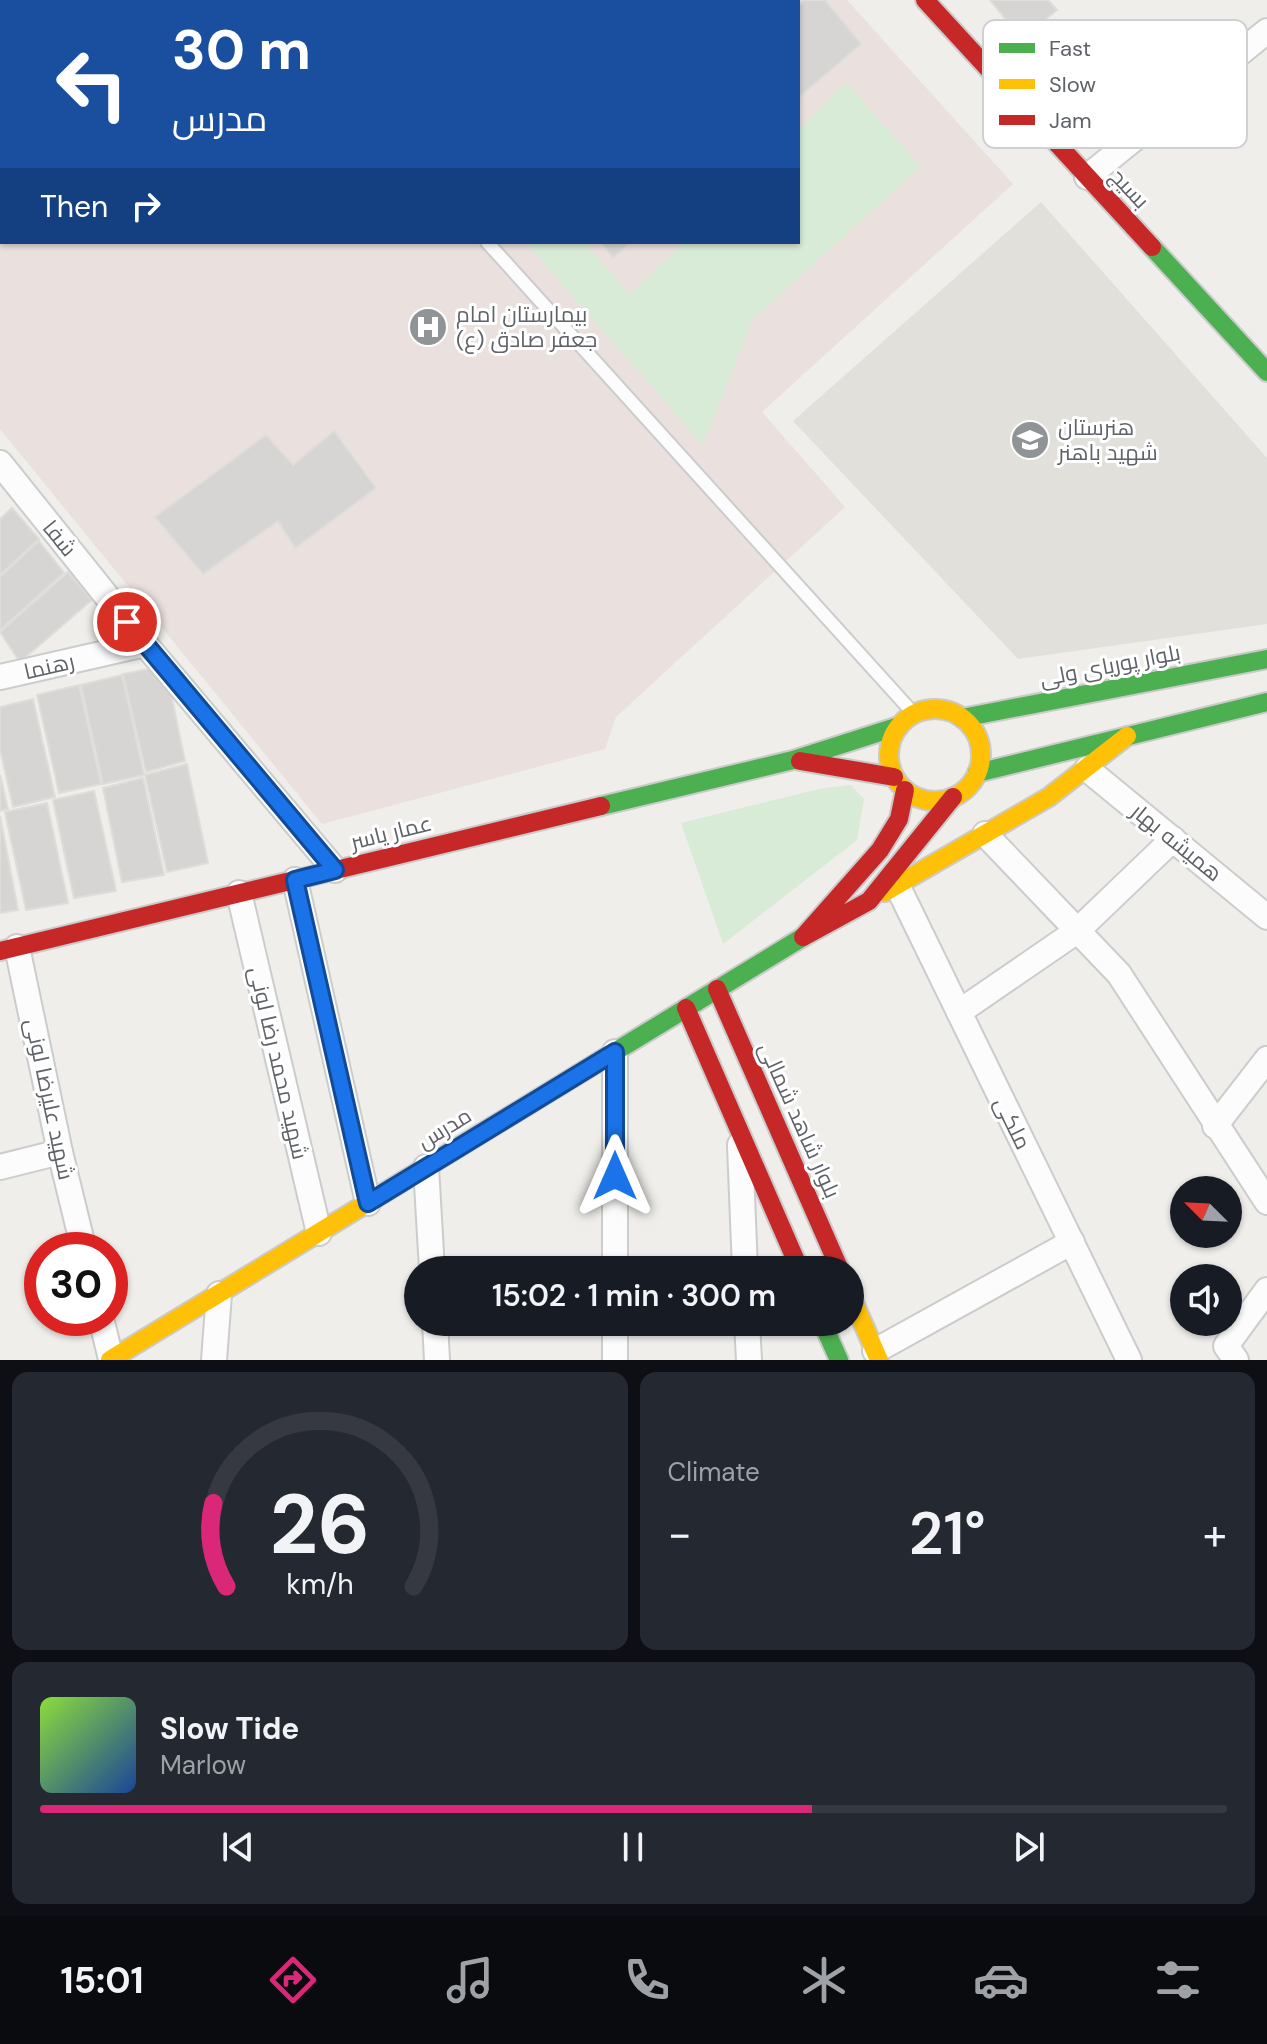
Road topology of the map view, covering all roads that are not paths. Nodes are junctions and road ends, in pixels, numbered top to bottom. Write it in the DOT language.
graph roads {
  1 [pos="925,0"];
  2 [pos="1267,31"];
  3 [pos="1247,47"];
  4 [pos="983,63"];
  5 [pos="1060,148"];
  6 [pos="1123,148"];
  7 [pos="1087,177"];
  8 [pos="489,244"];
  9 [pos="1267,372"];
  10 [pos="0,463"];
  11 [pos="145,644"];
  12 [pos="1267,659"];
  13 [pos="0,677"];
  14 [pos="1267,702"];
  15 [pos="962,718"];
  16 [pos="907,720"];
  17 [pos="1127,736"];
  18 [pos="793,760"];
  19 [pos="1087,769"];
  20 [pos="977,773"];
  21 [pos="900,783"];
  22 [pos="953,797"];
  23 [pos="985,834"];
  24 [pos="1173,839"];
  25 [pos="335,870"];
  26 [pos="295,880"];
  27 [pos="897,885"];
  28 [pos="239,893"];
  29 [pos="869,901"];
  30 [pos="1267,917"];
  31 [pos="1077,931"];
  32 [pos="803,937"];
  33 [pos="8,949"];
  34 [pos="717,989"];
  35 [pos="686,1008"];
  36 [pos="959,1012"];
  37 [pos="615,1052"];
  38 [pos="1267,1059"];
  39 [pos="1215,1126"];
  40 [pos="740,1133"];
  41 [pos="60,1152"];
  42 [pos="0,1167"];
  43 [pos="426,1167"];
  44 [pos="1267,1202"];
  45 [pos="368,1203"];
  46 [pos="80,1232"];
  47 [pos="319,1233"];
  48 [pos="1072,1242"];
  49 [pos="431,1256"];
  50 [pos="615,1256"];
  51 [pos="744,1256"];
  52 [pos="794,1256"];
  53 [pos="834,1256"];
  54 [pos="1267,1290"];
  55 [pos="219,1294"];
  56 [pos="864,1326"];
  57 [pos="105,1336"];
  58 [pos="436,1336"];
  59 [pos="615,1336"];
  60 [pos="748,1336"];
  61 [pos="828,1336"];
  62 [pos="877,1356"];
  63 [pos="111,1360"];
  64 [pos="214,1360"];
  65 [pos="437,1360"];
  66 [pos="615,1360"];
  67 [pos="749,1360"];
  68 [pos="839,1360"];
  69 [pos="1129,1360"];
  70 [pos="1236,1360"];
  1 -- 4 [label="street, بسیج"];
  2 -- 3 [label="street"];
  5 -- 7 [label="street, بسیج"];
  6 -- 7 [label="street"];
  7 -- 9 [label="street, بسیج"];
  8 -- 16 [label="lane"];
  10 -- 11 [label="street, شفا"];
  11 -- 13 [label="street, رهنما"];
  11 -- 25 [label="street, شفا"];
  12 -- 15 [label="street, بلوار پوریای ولی"];
  14 -- 17 [label="street"];
  15 -- 16 [label="street"];
  15 -- 20 [label="street"];
  16 -- 18 [label="street, عمار یاسر"];
  16 -- 21 [label="street"];
  17 -- 19 [label="street"];
  17 -- 20 [label="street"];
  18 -- 21 [label="street, عمار یاسر"];
  18 -- 25 [label="street, عمار یاسر"];
  19 -- 23 [label="street"];
  19 -- 24 [label="street, همیشه بهار"];
  20 -- 22 [label="street"];
  21 -- 22 [label="street"];
  21 -- 32 [label="street, مدرس"];
  22 -- 29 [label="street, مدرس"];
  23 -- 27 [label="street"];
  23 -- 31 [label="street"];
  24 -- 30 [label="street, همیشه بهار"];
  24 -- 31 [label="street"];
  25 -- 26 [label="street, عمار یاسر"];
  26 -- 28 [label="street, عمار یاسر"];
  26 -- 45 [label="street"];
  27 -- 29 [label="street"];
  27 -- 36 [label="street, ملکی"];
  28 -- 33 [label="street, عمار یاسر"];
  28 -- 47 [label="street, شهید محمد رضا لونی"];
  29 -- 32 [label="street, مدرس"];
  31 -- 36 [label="street"];
  31 -- 39 [label="street"];
  32 -- 34 [label="street, مدرس"];
  33 -- 41 [label="street, شهید علیرضا لونی"];
  34 -- 35 [label="street, مدرس"];
  34 -- 53 [label="street, بلوار شاهد شمالی"];
  35 -- 37 [label="street, مدرس"];
  35 -- 40 [label="street"];
  36 -- 48 [label="street, ملکی"];
  37 -- 43 [label="street, مدرس"];
  37 -- 50 [label="street"];
  38 -- 39 [label="street"];
  39 -- 44 [label="street"];
  40 -- 51 [label="street"];
  40 -- 52 [label="street"];
  41 -- 42 [label="street"];
  41 -- 46 [label="street, شهید علیرضا لونی"];
  43 -- 45 [label="street, مدرس"];
  43 -- 49 [label="street"];
  45 -- 47 [label="street, مدرس"];
  47 -- 55 [label="street, مدرس"];
  48 -- 62 [label="street"];
  48 -- 69 [label="street, ملکی"];
  54 -- 70 [label="street"];
  55 -- 63 [label="street, مدرس"];
  55 -- 64 [label="street"];
  56 -- 62 [label="street"];
  57 -- 63 [label="street"];
  58 -- 65 [label="street"];
  59 -- 66 [label="street"];
  60 -- 67 [label="street"];
  61 -- 68 [label="street"];
}
